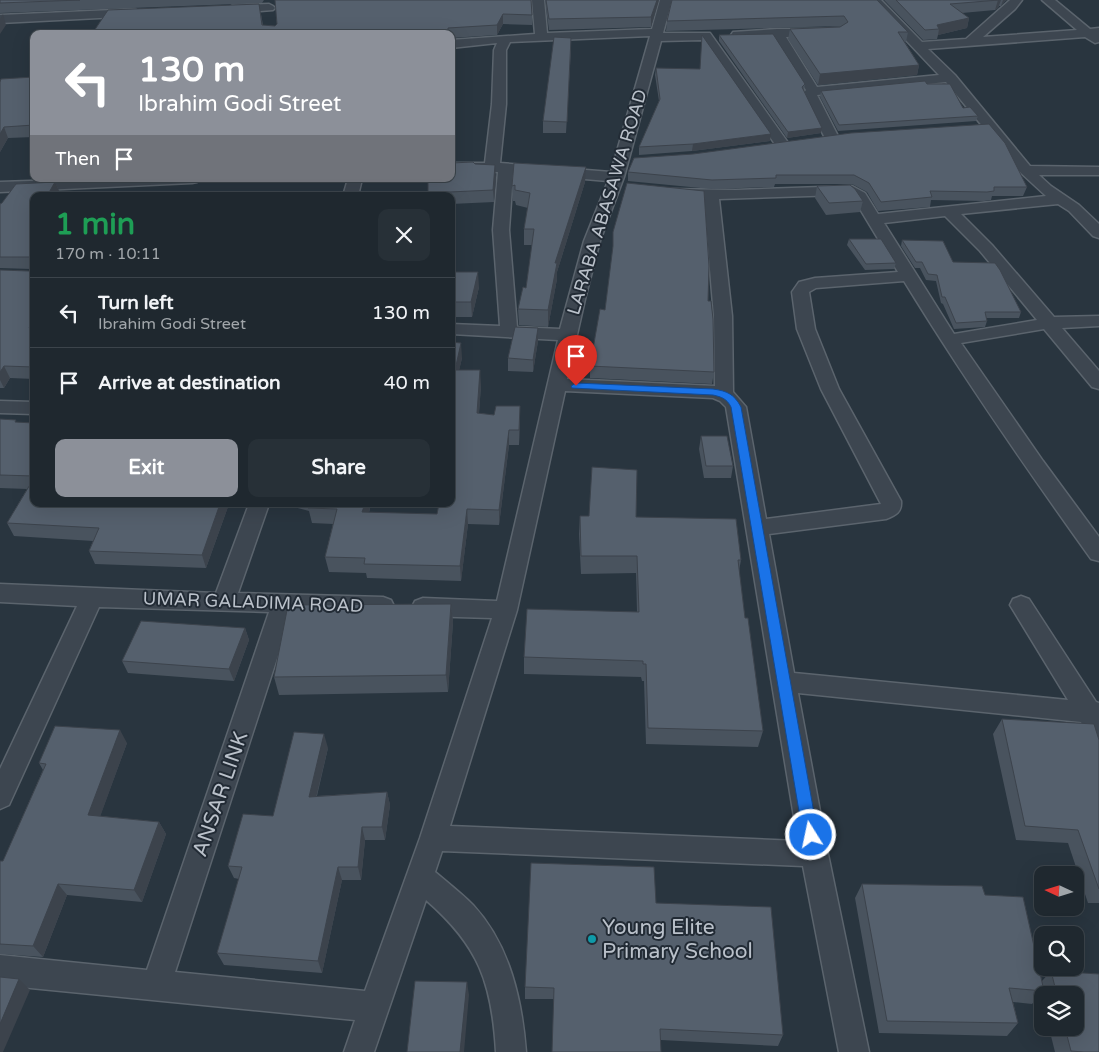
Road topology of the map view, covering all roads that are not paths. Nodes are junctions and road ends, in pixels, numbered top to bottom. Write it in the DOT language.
graph roads {
  1 [pos="538,0"];
  2 [pos="666,0"];
  3 [pos="874,0"];
  4 [pos="1016,0"];
  5 [pos="1048,0"];
  6 [pos="270,8"];
  7 [pos="222,10"];
  8 [pos="145,13"];
  9 [pos="106,14"];
  10 [pos="0,19"];
  11 [pos="100,27"];
  12 [pos="829,31"];
  13 [pos="777,33"];
  14 [pos="656,34"];
  15 [pos="706,36"];
  16 [pos="1096,36"];
  17 [pos="541,37"];
  18 [pos="504,39"];
  19 [pos="970,42"];
  20 [pos="455,44"];
  21 [pos="920,46"];
  22 [pos="950,78"];
  23 [pos="813,91"];
  24 [pos="990,127"];
  25 [pos="972,128"];
  26 [pos="849,136"];
  27 [pos="832,138"];
  28 [pos="815,140"];
  29 [pos="798,142"];
  30 [pos="782,144"];
  31 [pos="767,147"];
  32 [pos="639,160"];
  33 [pos="455,167"];
  34 [pos="499,168"];
  35 [pos="1026,170"];
  36 [pos="1075,170"];
  37 [pos="1099,171"];
  38 [pos="618,175"];
  39 [pos="1099,181"];
  40 [pos="120,182"];
  41 [pos="0,187"];
  42 [pos="17,187"];
  43 [pos="633,188"];
  44 [pos="662,191"];
  45 [pos="711,196"];
  46 [pos="1061,199"];
  47 [pos="6,202"];
  48 [pos="949,211"];
  49 [pos="873,219"];
  50 [pos="1099,233"];
  51 [pos="907,276"];
  52 [pos="1099,321"];
  53 [pos="1048,322"];
  54 [pos="455,328"];
  55 [pos="509,332"];
  56 [pos="568,335"];
  57 [pos="949,340"];
  58 [pos="1099,383"];
  59 [pos="556,385"];
  60 [pos="724,394"];
  61 [pos="0,406"];
  62 [pos="30,408"];
  63 [pos="258,507"];
  64 [pos="757,528"];
  65 [pos="1099,553"];
  66 [pos="0,593"];
  67 [pos="92,598"];
  68 [pos="224,601"];
  69 [pos="284,602"];
  70 [pos="1021,605"];
  71 [pos="506,610"];
  72 [pos="784,682"];
  73 [pos="1096,719"];
  74 [pos="0,797"];
  75 [pos="433,838"];
  76 [pos="814,854"];
  77 [pos="420,877"];
  78 [pos="0,970"];
  79 [pos="156,986"];
  80 [pos="375,1007"];
  81 [pos="359,1052"];
  82 [pos="511,1052"];
  83 [pos="854,1052"];
  1 -- 17 [label="street"];
  2 -- 14 [label="street, LARABA ABASAWA ROAD"];
  3 -- 21 [label="street"];
  4 -- 19 [label="street"];
  5 -- 16 [label="street"];
  6 -- 7 [label="street"];
  8 -- 9 [label="street"];
  9 -- 10 [label="street"];
  9 -- 11 [label="street"];
  12 -- 13 [label="street"];
  13 -- 15 [label="street"];
  13 -- 23 [label="street"];
  14 -- 15 [label="street"];
  14 -- 17 [label="street"];
  14 -- 38 [label="street, LARABA ABASAWA ROAD"];
  15 -- 30 [label="street"];
  16 -- 19 [label="street"];
  17 -- 18 [label="street"];
  18 -- 20 [label="street"];
  18 -- 34 [label="street"];
  19 -- 21 [label="street"];
  21 -- 22 [label="street"];
  22 -- 23 [label="street"];
  22 -- 24 [label="street"];
  23 -- 27 [label="street"];
  24 -- 25 [label="street"];
  24 -- 35 [label="street"];
  26 -- 27 [label="street"];
  27 -- 28 [label="street"];
  29 -- 30 [label="street"];
  30 -- 31 [label="street"];
  32 -- 38 [label="street"];
  33 -- 34 [label="street"];
  34 -- 38 [label="street"];
  34 -- 55 [label="street"];
  35 -- 36 [label="street"];
  35 -- 46 [label="street"];
  36 -- 37 [label="street"];
  36 -- 39 [label="street"];
  38 -- 43 [label="street"];
  38 -- 56 [label="street, LARABA ABASAWA ROAD"];
  40 -- 42 [label="street"];
  41 -- 42 [label="street"];
  42 -- 47 [label="street"];
  44 -- 45 [label="street"];
  45 -- 49 [label="street"];
  45 -- 60 [label="street"];
  46 -- 48 [label="street"];
  46 -- 50 [label="street"];
  48 -- 49 [label="street"];
  48 -- 53 [label="street"];
  49 -- 51 [label="street"];
  51 -- 57 [label="street"];
  51 -- 64 [label="street"];
  52 -- 53 [label="street"];
  53 -- 57 [label="street"];
  53 -- 58 [label="street"];
  54 -- 55 [label="street"];
  55 -- 56 [label="street"];
  56 -- 59 [label="street, LARABA ABASAWA ROAD"];
  57 -- 65 [label="street"];
  59 -- 60 [label="street"];
  59 -- 71 [label="street, LARABA ABASAWA ROAD"];
  60 -- 64 [label="street"];
  61 -- 62 [label="street"];
  63 -- 68 [label="street"];
  64 -- 72 [label="street"];
  66 -- 67 [label="street, UMAR GALADIMA ROAD"];
  67 -- 68 [label="street, UMAR GALADIMA ROAD"];
  67 -- 74 [label="street"];
  68 -- 69 [label="street, UMAR GALADIMA ROAD"];
  69 -- 71 [label="street, UMAR GALADIMA ROAD"];
  69 -- 79 [label="street, ANSAR LINK"];
  70 -- 73 [label="street"];
  71 -- 75 [label="street, LARABA ABASAWA ROAD"];
  72 -- 73 [label="street"];
  72 -- 76 [label="street"];
  75 -- 76 [label="street"];
  75 -- 77 [label="street, LARABA ABASAWA ROAD"];
  76 -- 83 [label="street"];
  77 -- 80 [label="street, LARABA ABASAWA ROAD"];
  77 -- 82 [label="street"];
  78 -- 79 [label="street"];
  79 -- 80 [label="street"];
  80 -- 81 [label="street, LARABA ABASAWA ROAD"];
}
